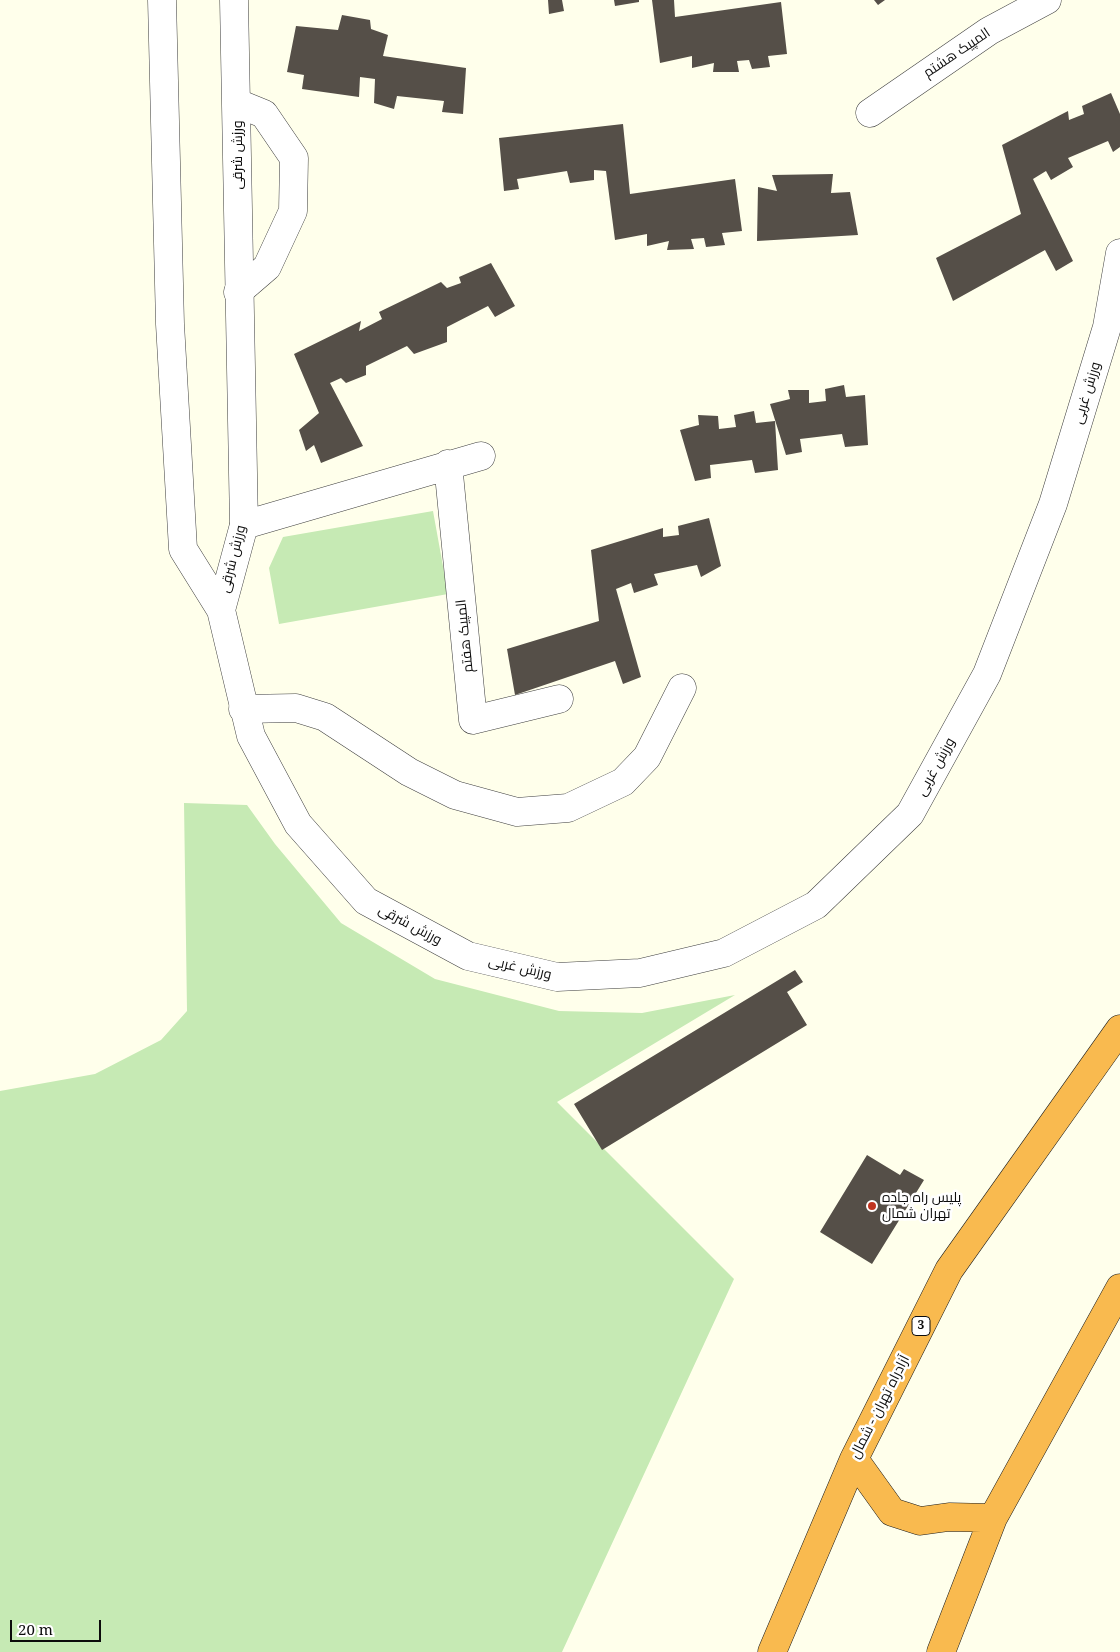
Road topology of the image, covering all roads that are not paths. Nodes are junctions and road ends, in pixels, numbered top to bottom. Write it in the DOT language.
graph roads {
  1 [pos="162,0"];
  2 [pos="234,0"];
  3 [pos="1047,0"];
  4 [pos="237,103"];
  5 [pos="870,113"];
  6 [pos="1120,253"];
  7 [pos="238,292"];
  8 [pos="481,456"];
  9 [pos="448,464"];
  10 [pos="244,525"];
  11 [pos="221,610"];
  12 [pos="682,688"];
  13 [pos="559,699"];
  14 [pos="243,709"];
  15 [pos="468,956"];
  16 [pos="1120,1029"];
  17 [pos="1120,1288"];
  18 [pos="854,1459"];
  19 [pos="993,1518"];
  20 [pos="772,1652"];
  21 [pos="942,1652"];
  1 -- 11 [label="street"];
  2 -- 4 [label="street, ورزش شرقی"];
  3 -- 5 [label="street, المپیک هشتم"];
  4 -- 7 [label="street, ورزش شرقی"];
  4 -- 7 [label="street"];
  6 -- 15 [label="street, ورزش غربی"];
  7 -- 10 [label="street, ورزش شرقی"];
  8 -- 9 [label="street"];
  9 -- 10 [label="street"];
  9 -- 13 [label="street, المپیک هفتم"];
  10 -- 11 [label="street, ورزش شرقی"];
  11 -- 14 [label="street, ورزش شرقی"];
  12 -- 14 [label="street"];
  14 -- 15 [label="street, ورزش شرقی"];
  16 -- 18 [label="highway, آزادراه تهران - شمال / 3"];
  17 -- 19 [label="highway"];
  18 -- 19 [label="highway"];
  18 -- 20 [label="highway, آزادراه تهران - شمال / 3"];
  19 -- 21 [label="highway"];
}
